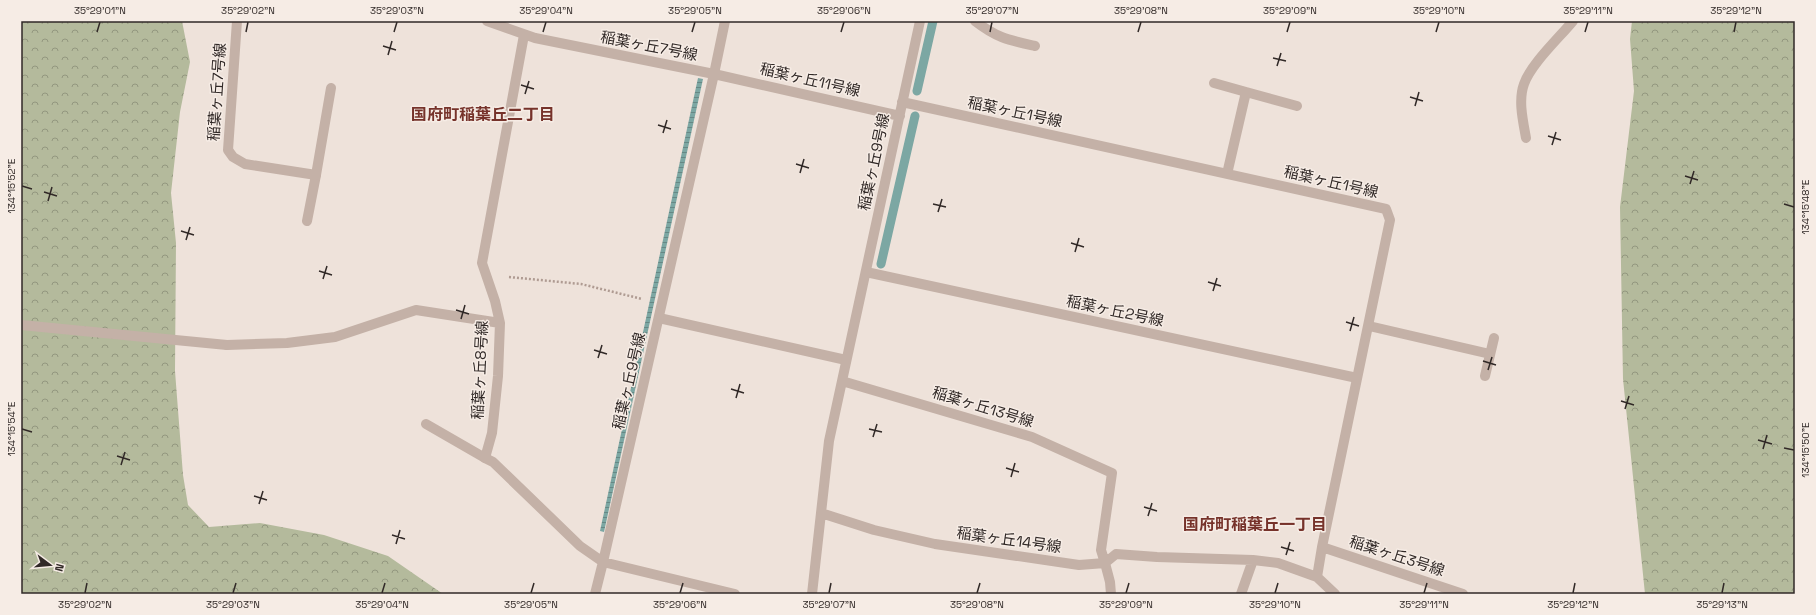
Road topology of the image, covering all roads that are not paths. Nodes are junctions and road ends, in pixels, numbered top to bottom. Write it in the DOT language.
graph roads {
  1 [pos="237,21"];
  2 [pos="487,21"];
  3 [pos="724,21"];
  4 [pos="920,21"];
  5 [pos="975,21"];
  6 [pos="1573,21"];
  7 [pos="524,35"];
  8 [pos="1035,46"];
  9 [pos="714,74"];
  10 [pos="1214,83"];
  11 [pos="331,88"];
  12 [pos="1246,92"];
  13 [pos="902,102"];
  14 [pos="1297,106"];
  15 [pos="900,116"];
  16 [pos="1526,138"];
  17 [pos="1227,174"];
  18 [pos="316,175"];
  19 [pos="307,220"];
  20 [pos="866,272"];
  21 [pos="659,318"];
  22 [pos="500,323"];
  23 [pos="21,325"];
  24 [pos="1369,326"];
  25 [pos="1494,338"];
  26 [pos="1490,354"];
  27 [pos="846,360"];
  28 [pos="1485,376"];
  29 [pos="1358,378"];
  30 [pos="842,381"];
  31 [pos="426,424"];
  32 [pos="485,458"];
  33 [pos="821,513"];
  34 [pos="1322,547"];
  35 [pos="1254,560"];
  36 [pos="603,562"];
  37 [pos="1105,563"];
  38 [pos="1317,577"];
  39 [pos="595,594"];
  40 [pos="735,594"];
  41 [pos="812,594"];
  42 [pos="1111,594"];
  43 [pos="1241,594"];
  44 [pos="1335,594"];
  45 [pos="1463,594"];
  1 -- 18 [label="street, 稲葉ヶ丘7号線"];
  2 -- 7 [label="street, 稲葉ヶ丘7号線"];
  3 -- 9 [label="street, 稲葉ヶ丘9号線"];
  4 -- 13 [label="street, 稲葉ヶ丘9号線"];
  5 -- 8 [label="street"];
  6 -- 16 [label="street"];
  7 -- 9 [label="street, 稲葉ヶ丘7号線"];
  7 -- 22 [label="street, 稲葉ヶ丘8号線"];
  9 -- 15 [label="street, 稲葉ヶ丘11号線"];
  9 -- 21 [label="street, 稲葉ヶ丘9号線"];
  10 -- 12 [label="street"];
  11 -- 18 [label="street"];
  12 -- 14 [label="street"];
  12 -- 17 [label="street"];
  13 -- 15 [label="street, 稲葉ヶ丘9号線"];
  13 -- 17 [label="street, 稲葉ヶ丘1号線"];
  15 -- 20 [label="street, 稲葉ヶ丘9号線"];
  17 -- 24 [label="street, 稲葉ヶ丘1号線"];
  18 -- 19 [label="street"];
  20 -- 27 [label="street, 稲葉ヶ丘9号線"];
  20 -- 29 [label="street, 稲葉ヶ丘2号線"];
  21 -- 27 [label="street"];
  21 -- 36 [label="street, 稲葉ヶ丘9号線"];
  22 -- 23 [label="street"];
  22 -- 32 [label="street, 稲葉ヶ丘8号線"];
  24 -- 26 [label="street"];
  24 -- 29 [label="street, 稲葉ヶ丘1号線"];
  25 -- 26 [label="street"];
  26 -- 28 [label="street"];
  27 -- 30 [label="street, 稲葉ヶ丘9号線"];
  29 -- 34 [label="street, 稲葉ヶ丘1号線"];
  30 -- 33 [label="street, 稲葉ヶ丘9号線"];
  30 -- 37 [label="street, 稲葉ヶ丘13号線"];
  31 -- 32 [label="street"];
  32 -- 36 [label="street"];
  33 -- 37 [label="street, 稲葉ヶ丘14号線"];
  33 -- 41 [label="street, 稲葉ヶ丘9号線"];
  34 -- 38 [label="street, 稲葉ヶ丘1号線"];
  34 -- 45 [label="street, 稲葉ヶ丘3号線"];
  35 -- 37 [label="street"];
  35 -- 38 [label="street"];
  35 -- 43 [label="street"];
  36 -- 39 [label="street, 稲葉ヶ丘9号線"];
  36 -- 40 [label="street"];
  37 -- 42 [label="street"];
  38 -- 44 [label="street"];
}
